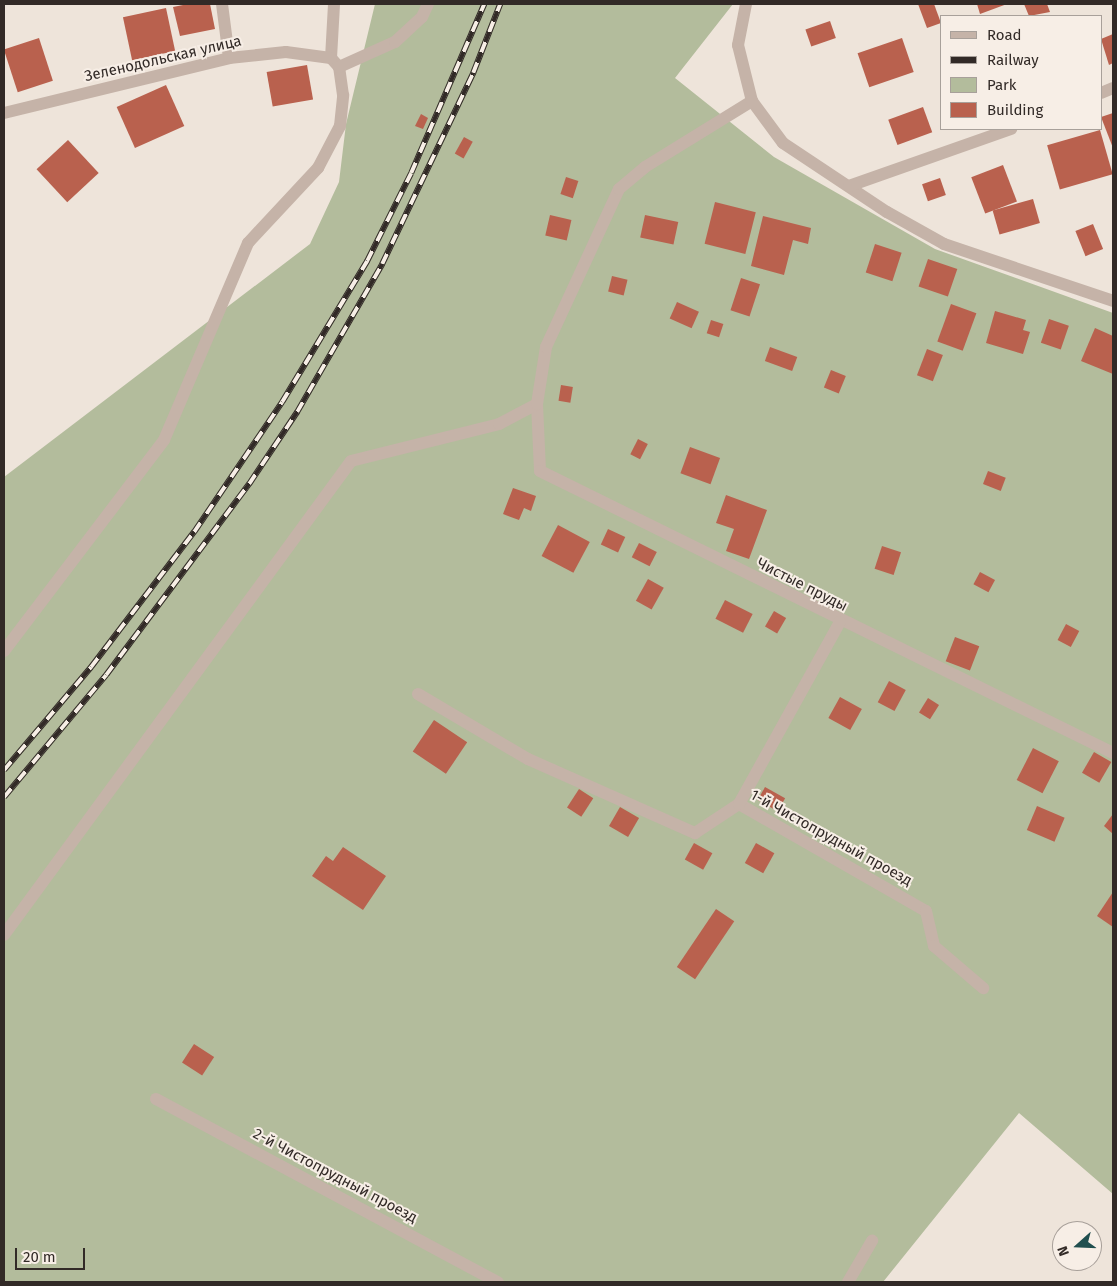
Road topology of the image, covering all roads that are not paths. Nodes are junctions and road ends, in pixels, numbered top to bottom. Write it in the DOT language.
graph roads {
  1 [pos="222,4"];
  2 [pos="334,4"];
  3 [pos="428,4"];
  4 [pos="746,4"];
  5 [pos="229,58"];
  6 [pos="335,63"];
  7 [pos="752,101"];
  8 [pos="4,112"];
  9 [pos="1008,130"];
  10 [pos="849,186"];
  11 [pos="1113,301"];
  12 [pos="538,404"];
  13 [pos="840,622"];
  14 [pos="4,651"];
  15 [pos="418,694"];
  16 [pos="1113,753"];
  17 [pos="739,804"];
  18 [pos="4,935"];
  19 [pos="983,988"];
  20 [pos="156,1099"];
  21 [pos="872,1241"];
  22 [pos="498,1282"];
  23 [pos="848,1282"];
  1 -- 5 [label="street"];
  2 -- 6 [label="street"];
  3 -- 6 [label="street"];
  4 -- 7 [label="street"];
  5 -- 6 [label="street, Зеленодольская улица"];
  5 -- 8 [label="street, Зеленодольская улица"];
  6 -- 14 [label="street"];
  7 -- 10 [label="street"];
  7 -- 12 [label="street"];
  9 -- 10 [label="street"];
  10 -- 11 [label="street"];
  12 -- 13 [label="street, Чистые пруды"];
  12 -- 18 [label="street"];
  13 -- 16 [label="street, Чистые пруды"];
  13 -- 17 [label="street"];
  15 -- 17 [label="street, 1-й Чистопрудный проезд"];
  17 -- 19 [label="street, 1-й Чистопрудный проезд"];
  20 -- 22 [label="street, 2-й Чистопрудный проезд"];
  21 -- 23 [label="street"];
}
